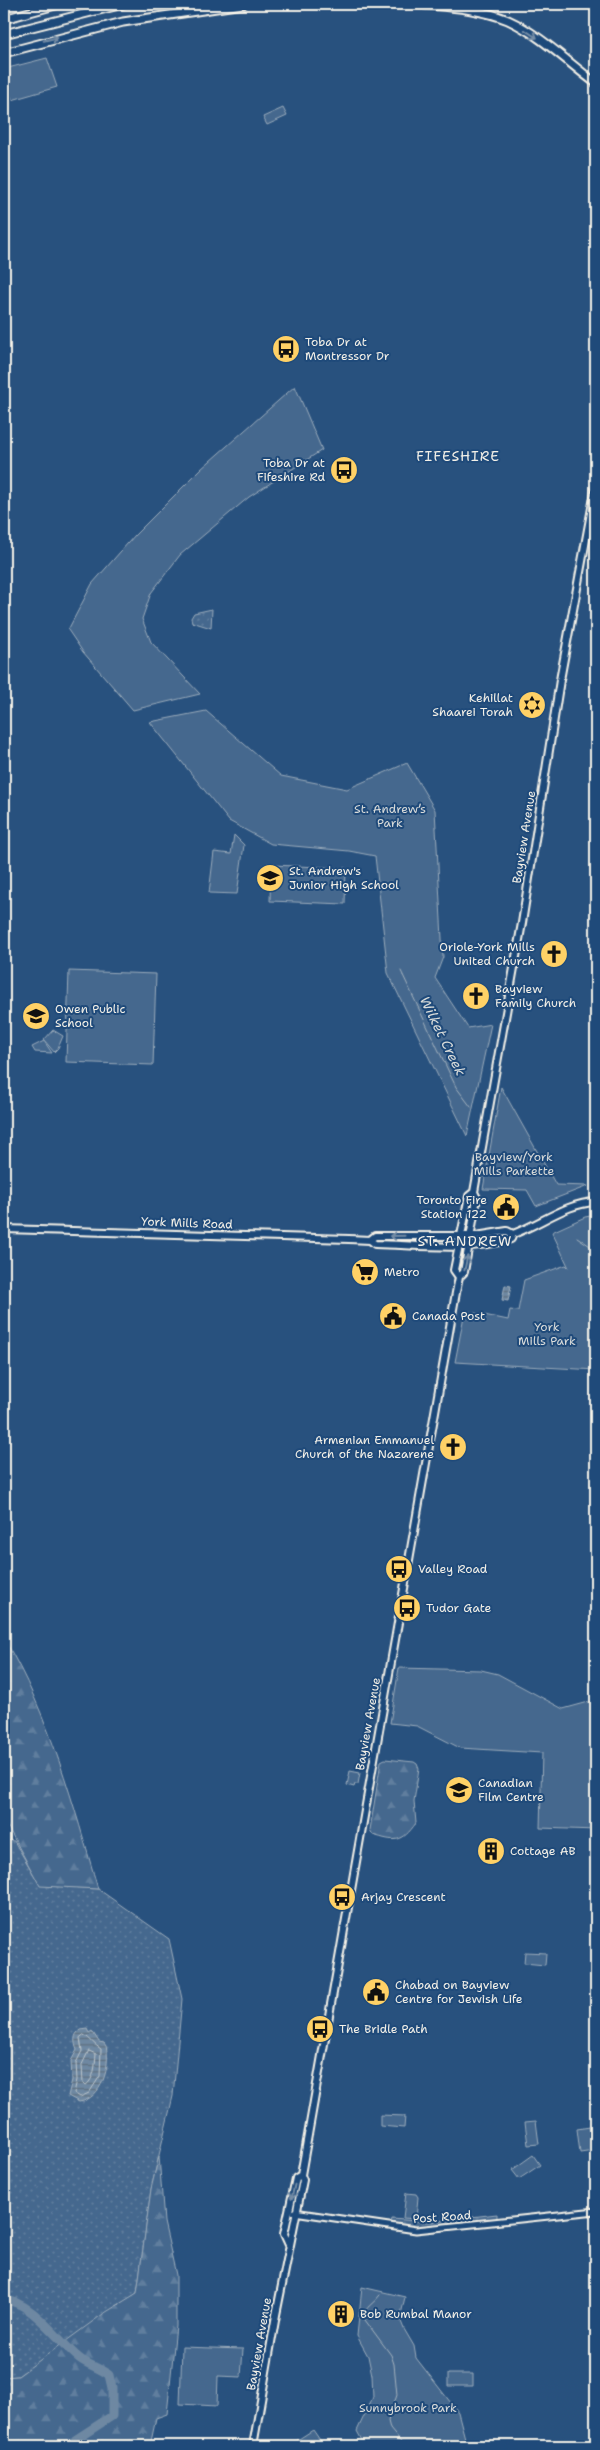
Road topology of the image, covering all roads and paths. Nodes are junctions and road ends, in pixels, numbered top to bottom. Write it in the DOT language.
graph roads {
  1 [pos="59,4"];
  2 [pos="123,4"];
  3 [pos="244,4"];
  4 [pos="417,4"];
  5 [pos="4,19"];
  6 [pos="4,34"];
  7 [pos="596,34"];
  8 [pos="4,53"];
  9 [pos="596,58"];
  10 [pos="596,83"];
  11 [pos="596,486"];
  12 [pos="474,1192"];
  13 [pos="596,1202"];
  14 [pos="4,1229"];
  15 [pos="513,1234"];
  16 [pos="460,1236"];
  17 [pos="471,1236"];
  18 [pos="370,1240"];
  19 [pos="459,1247"];
  20 [pos="469,1247"];
  21 [pos="459,1277"];
  22 [pos="301,2175"];
  23 [pos="596,2211"];
  24 [pos="289,2212"];
  25 [pos="297,2213"];
  26 [pos="289,2245"];
  27 [pos="253,2446"];
  1 -- 5 [label="highway"];
  2 -- 6 [label="highway"];
  8 -- 3 [label="highway, one-way"];
  4 -- 10 [label="highway, one-way"];
  7 -- 9 [label="highway"];
  11 -- 12 [label="main road, Bayview Avenue"];
  12 -- 16 [label="main road, Bayview Avenue"];
  12 -- 17 [label="main road, Bayview Avenue"];
  13 -- 15 [label="main road, York Mills Road"];
  14 -- 18 [label="main road, York Mills Road"];
  15 -- 17 [label="main road, York Mills Road"];
  15 -- 20 [label="main road, York Mills Road"];
  16 -- 17 [label="main road, York Mills Road"];
  16 -- 18 [label="main road, York Mills Road, one-way"];
  16 -- 19 [label="main road, Bayview Avenue"];
  17 -- 20 [label="main road, Bayview Avenue"];
  18 -- 19 [label="main road, York Mills Road"];
  19 -- 20 [label="main road, York Mills Road"];
  19 -- 21 [label="main road, Bayview Avenue"];
  21 -- 20 [label="main road, Bayview Avenue, one-way"];
  21 -- 22 [label="main road, Bayview Avenue"];
  22 -- 24 [label="main road, Bayview Avenue, one-way"];
  22 -- 25 [label="main road, Bayview Avenue"];
  23 -- 25 [label="street, Post Road"];
  24 -- 25 [label="street, Post Road"];
  24 -- 26 [label="main road, Bayview Avenue"];
  25 -- 26 [label="main road, Bayview Avenue"];
  26 -- 27 [label="main road, Bayview Avenue"];
}
